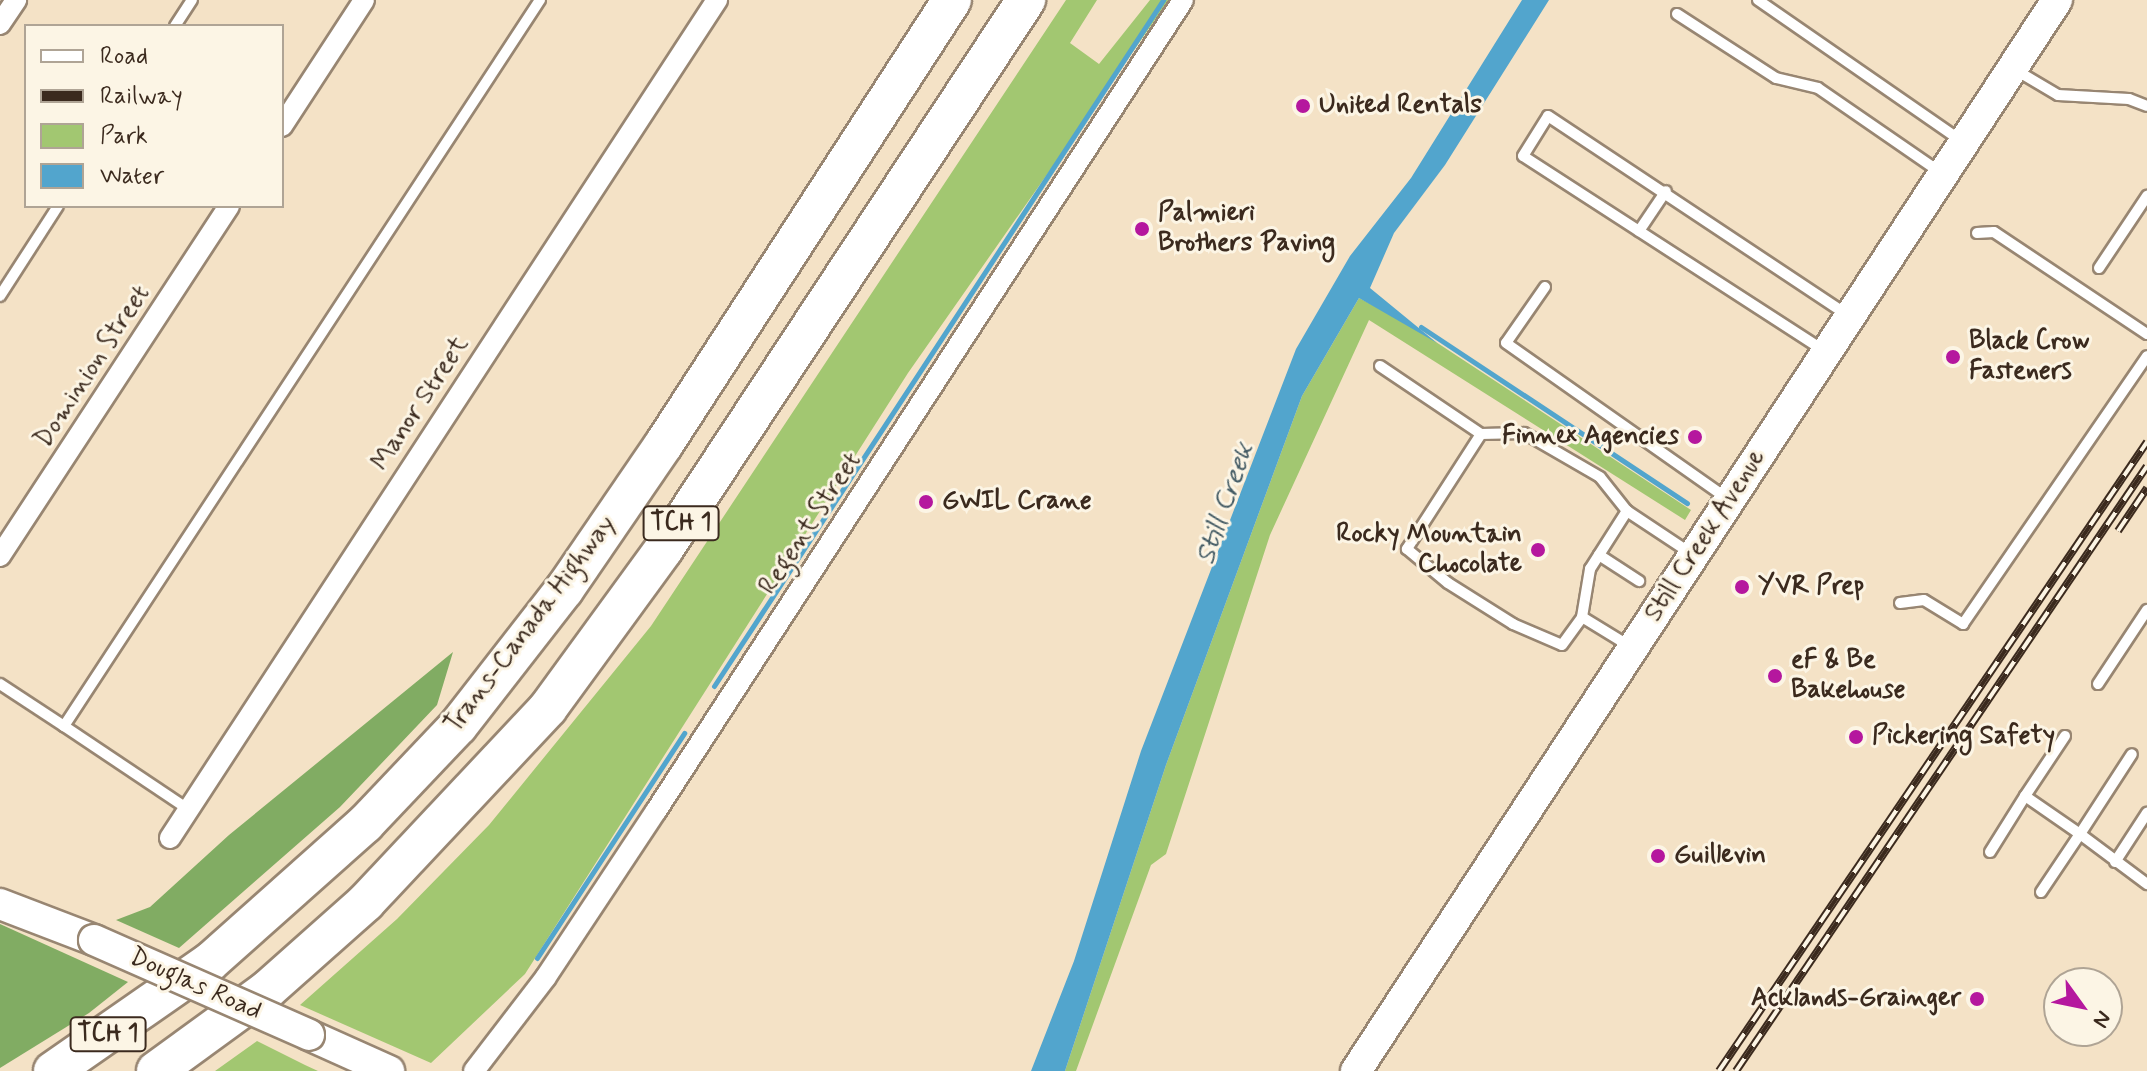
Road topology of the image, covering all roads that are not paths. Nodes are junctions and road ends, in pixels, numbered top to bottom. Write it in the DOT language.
graph roads {
  1 [pos="16,0"];
  2 [pos="192,0"];
  3 [pos="364,0"];
  4 [pos="540,0"];
  5 [pos="717,0"];
  6 [pos="952,0"];
  7 [pos="1026,0"];
  8 [pos="1183,0"];
  9 [pos="1759,0"];
  10 [pos="2057,0"];
  11 [pos="1677,14"];
  12 [pos="0,24"];
  13 [pos="176,24"];
  14 [pos="2024,75"];
  15 [pos="2147,106"];
  16 [pos="284,123"];
  17 [pos="1964,142"];
  18 [pos="1943,174"];
  19 [pos="1666,191"];
  20 [pos="2147,196"];
  21 [pos="57,208"];
  22 [pos="228,208"];
  23 [pos="1639,231"];
  24 [pos="1977,233"];
  25 [pos="2099,268"];
  26 [pos="1545,287"];
  27 [pos="0,296"];
  28 [pos="1850,316"];
  29 [pos="2147,334"];
  30 [pos="1826,352"];
  31 [pos="2147,356"];
  32 [pos="1380,366"];
  33 [pos="1481,434"];
  34 [pos="1730,500"];
  35 [pos="1627,511"];
  36 [pos="1599,555"];
  37 [pos="1693,555"];
  38 [pos="0,556"];
  39 [pos="1639,581"];
  40 [pos="1900,603"];
  41 [pos="2147,610"];
  42 [pos="1582,617"];
  43 [pos="1633,648"];
  44 [pos="0,684"];
  45 [pos="2098,684"];
  46 [pos="64,726"];
  47 [pos="2065,736"];
  48 [pos="2132,754"];
  49 [pos="2025,796"];
  50 [pos="188,809"];
  51 [pos="2147,813"];
  52 [pos="2080,834"];
  53 [pos="170,838"];
  54 [pos="1990,852"];
  55 [pos="2115,862"];
  56 [pos="2147,884"];
  57 [pos="2041,892"];
  58 [pos="0,904"];
  59 [pos="53,1071"];
  60 [pos="156,1071"];
  61 [pos="389,1071"];
  62 [pos="474,1071"];
  63 [pos="1356,1071"];
  1 -- 12 [label="street"];
  2 -- 13 [label="lane"];
  3 -- 16 [label="street"];
  4 -- 46 [label="lane"];
  5 -- 50 [label="street, Manor Street"];
  6 -- 59 [label="highway, Trans-Canada Highway / TCH 1"];
  7 -- 60 [label="highway, TCH 1"];
  8 -- 62 [label="street, Regent Street"];
  9 -- 17 [label="lane"];
  10 -- 14 [label="street, Still Creek Avenue"];
  11 -- 18 [label="lane"];
  14 -- 15 [label="lane"];
  14 -- 17 [label="street, Still Creek Avenue"];
  17 -- 18 [label="street, Still Creek Avenue"];
  18 -- 28 [label="street, Still Creek Avenue"];
  19 -- 23 [label="lane"];
  19 -- 23 [label="lane"];
  19 -- 28 [label="lane"];
  20 -- 25 [label="lane"];
  21 -- 27 [label="lane"];
  22 -- 38 [label="street, Dominion Street"];
  23 -- 30 [label="lane"];
  24 -- 29 [label="lane"];
  26 -- 34 [label="lane"];
  28 -- 30 [label="street, Still Creek Avenue"];
  30 -- 34 [label="street, Still Creek Avenue"];
  31 -- 40 [label="lane"];
  32 -- 33 [label="lane"];
  33 -- 35 [label="lane"];
  33 -- 42 [label="lane"];
  34 -- 37 [label="street, Still Creek Avenue"];
  35 -- 36 [label="lane"];
  35 -- 37 [label="lane"];
  36 -- 39 [label="lane"];
  36 -- 42 [label="lane"];
  37 -- 43 [label="street, Still Creek Avenue"];
  41 -- 45 [label="lane"];
  42 -- 43 [label="lane"];
  43 -- 63 [label="street, Still Creek Avenue"];
  44 -- 46 [label="lane"];
  46 -- 50 [label="lane"];
  47 -- 49 [label="lane"];
  48 -- 52 [label="lane"];
  49 -- 52 [label="lane"];
  49 -- 54 [label="lane"];
  50 -- 53 [label="street, Manor Street"];
  51 -- 55 [label="lane"];
  52 -- 55 [label="lane"];
  52 -- 57 [label="lane"];
  55 -- 56 [label="lane"];
  58 -- 61 [label="street, Douglas Road, bridge"];
}
